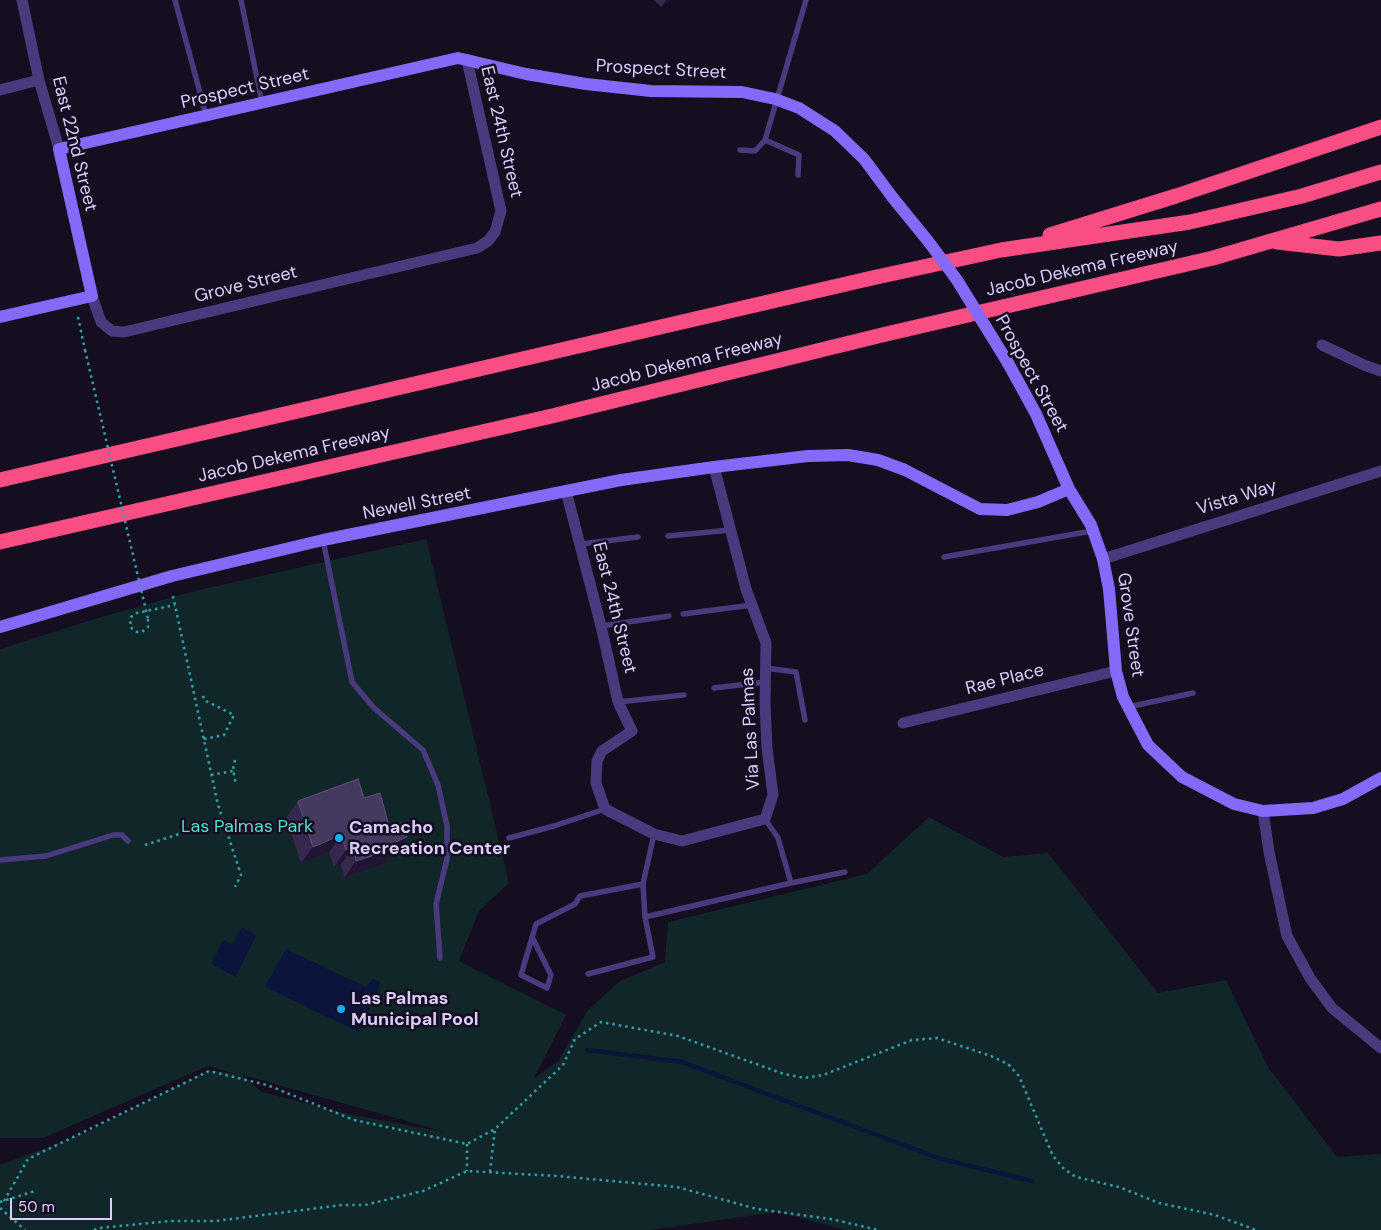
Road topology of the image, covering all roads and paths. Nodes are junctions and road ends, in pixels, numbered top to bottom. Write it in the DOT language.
graph roads {
  1 [pos="22,0"];
  2 [pos="175,0"];
  3 [pos="241,0"];
  4 [pos="806,0"];
  5 [pos="467,60"];
  6 [pos="39,80"];
  7 [pos="0,90"];
  8 [pos="777,100"];
  9 [pos="262,102"];
  10 [pos="206,115"];
  11 [pos="1381,127"];
  12 [pos="765,140"];
  13 [pos="59,149"];
  14 [pos="740,150"];
  15 [pos="1381,172"];
  16 [pos="798,176"];
  17 [pos="1381,209"];
  18 [pos="501,211"];
  19 [pos="1270,241"];
  20 [pos="1381,243"];
  21 [pos="1001,250"];
  22 [pos="92,296"];
  23 [pos="0,317"];
  24 [pos="78,318"];
  25 [pos="1322,345"];
  26 [pos="1381,371"];
  27 [pos="714,467"];
  28 [pos="1381,471"];
  29 [pos="0,480"];
  30 [pos="1069,489"];
  31 [pos="566,491"];
  32 [pos="730,530"];
  33 [pos="1093,530"];
  34 [pos="668,536"];
  35 [pos="638,537"];
  36 [pos="323,540"];
  37 [pos="0,542"];
  38 [pos="581,544"];
  39 [pos="944,557"];
  40 [pos="1103,559"];
  41 [pos="173,596"];
  42 [pos="752,604"];
  43 [pos="175,605"];
  44 [pos="683,614"];
  45 [pos="669,616"];
  46 [pos="601,626"];
  47 [pos="0,627"];
  48 [pos="765,668"];
  49 [pos="1116,671"];
  50 [pos="765,682"];
  51 [pos="714,688"];
  52 [pos="1193,693"];
  53 [pos="204,694"];
  54 [pos="684,695"];
  55 [pos="618,702"];
  56 [pos="1128,707"];
  57 [pos="805,720"];
  58 [pos="903,723"];
  59 [pos="204,739"];
  60 [pos="235,760"];
  61 [pos="233,771"];
  62 [pos="212,775"];
  63 [pos="1381,778"];
  64 [pos="236,785"];
  65 [pos="605,809"];
  66 [pos="1263,811"];
  67 [pos="222,820"];
  68 [pos="765,820"];
  69 [pos="654,834"];
  70 [pos="509,838"];
  71 [pos="128,841"];
  72 [pos="145,845"];
  73 [pos="0,860"];
  74 [pos="845,872"];
  75 [pos="791,883"];
  76 [pos="643,884"];
  77 [pos="235,887"];
  78 [pos="645,916"];
  79 [pos="532,937"];
  80 [pos="440,958"];
  81 [pos="588,974"];
  82 [pos="1381,1048"];
  83 [pos="495,1129"];
  84 [pos="467,1144"];
  85 [pos="467,1171"];
  86 [pos="490,1172"];
  87 [pos="35,1190"];
  88 [pos="4,1201"];
  89 [pos="0,1202"];
  90 [pos="0,1208"];
  91 [pos="25,1230"];
  92 [pos="94,1230"];
  93 [pos="878,1230"];
  94 [pos="1256,1230"];
  1 -- 6 [label="street, East 22nd Street"];
  2 -- 10 [label="lane"];
  3 -- 9 [label="lane"];
  4 -- 8 [label="lane"];
  5 -- 8 [label="street, Prospect Street"];
  5 -- 9 [label="street, Prospect Street"];
  5 -- 18 [label="street, East 24th Street"];
  6 -- 7 [label="street"];
  6 -- 13 [label="street, East 22nd Street"];
  8 -- 12 [label="lane"];
  8 -- 30 [label="street, Prospect Street, bridge"];
  9 -- 10 [label="street, Prospect Street"];
  10 -- 13 [label="street, Prospect Street"];
  11 -- 21 [label="highway"];
  12 -- 14 [label="lane"];
  12 -- 16 [label="lane"];
  13 -- 22 [label="street, East 22nd Street"];
  15 -- 21 [label="highway, Jacob Dekema Freeway"];
  17 -- 19 [label="highway, Jacob Dekema Freeway"];
  18 -- 22 [label="street, Grove Street"];
  19 -- 20 [label="highway"];
  19 -- 37 [label="highway, Jacob Dekema Freeway"];
  21 -- 29 [label="highway, Jacob Dekema Freeway"];
  22 -- 23 [label="street"];
  24 -- 43 [label="path, bridge"];
  25 -- 26 [label="street"];
  27 -- 30 [label="street, Newell Street"];
  27 -- 31 [label="street, Newell Street"];
  27 -- 32 [label="street, Via Las Palmas"];
  28 -- 40 [label="street, Vista Way"];
  30 -- 33 [label="street, Grove Street"];
  31 -- 36 [label="street, Newell Street"];
  31 -- 38 [label="street, East 24th Street"];
  32 -- 34 [label="lane"];
  32 -- 42 [label="street, Via Las Palmas"];
  33 -- 39 [label="lane"];
  33 -- 40 [label="street, Grove Street"];
  35 -- 38 [label="lane"];
  36 -- 47 [label="street, Newell Street"];
  36 -- 80 [label="lane"];
  38 -- 46 [label="street, East 24th Street"];
  40 -- 49 [label="street, Grove Street"];
  41 -- 43 [label="path"];
  42 -- 44 [label="lane"];
  42 -- 48 [label="street, Via Las Palmas"];
  43 -- 59 [label="path"];
  45 -- 46 [label="lane"];
  46 -- 55 [label="street, East 24th Street"];
  48 -- 50 [label="street, Via Las Palmas"];
  48 -- 57 [label="lane"];
  49 -- 56 [label="street, Grove Street"];
  49 -- 58 [label="street, Rae Place"];
  50 -- 51 [label="lane"];
  50 -- 68 [label="street, Via Las Palmas"];
  52 -- 56 [label="lane"];
  53 -- 59 [label="path"];
  54 -- 55 [label="lane"];
  55 -- 65 [label="street, East 24th Street"];
  56 -- 66 [label="street, Grove Street"];
  59 -- 62 [label="path"];
  60 -- 61 [label="path"];
  61 -- 62 [label="path"];
  61 -- 64 [label="path"];
  62 -- 67 [label="path"];
  63 -- 66 [label="street, Grove Street"];
  65 -- 69 [label="street"];
  65 -- 70 [label="lane"];
  66 -- 82 [label="street"];
  67 -- 72 [label="path"];
  67 -- 77 [label="path"];
  68 -- 69 [label="street"];
  68 -- 75 [label="lane"];
  69 -- 76 [label="lane"];
  71 -- 73 [label="lane"];
  74 -- 75 [label="lane"];
  75 -- 78 [label="lane"];
  76 -- 78 [label="lane"];
  76 -- 79 [label="lane"];
  78 -- 81 [label="lane"];
  79 -- 79 [label="lane"];
  83 -- 84 [label="path"];
  83 -- 86 [label="path"];
  83 -- 94 [label="path"];
  84 -- 85 [label="path"];
  84 -- 88 [label="path"];
  85 -- 86 [label="path"];
  85 -- 92 [label="path"];
  86 -- 93 [label="path"];
  87 -- 88 [label="path"];
  88 -- 89 [label="path"];
  90 -- 91 [label="path"];
}
